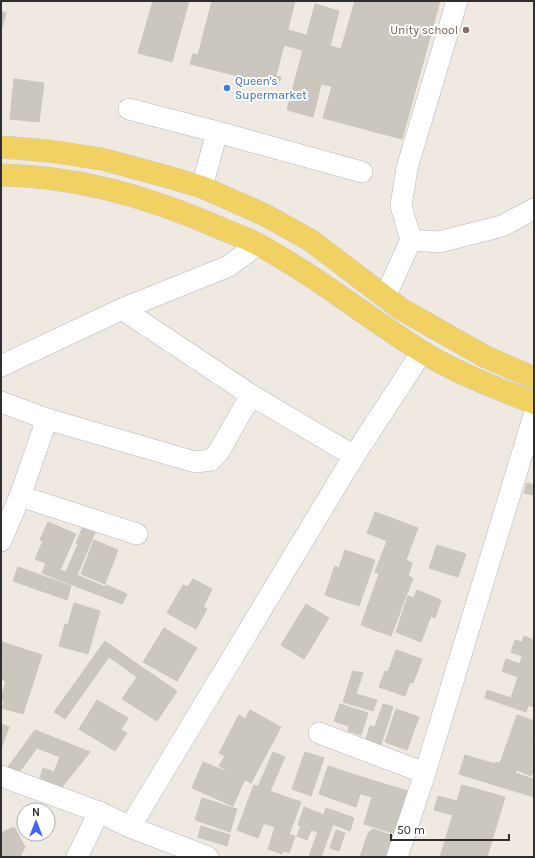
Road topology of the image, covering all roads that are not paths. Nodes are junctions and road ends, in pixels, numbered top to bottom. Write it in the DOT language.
graph roads {
  1 [pos="457,1"];
  2 [pos="129,109"];
  3 [pos="217,132"];
  4 [pos="1,147"];
  5 [pos="362,172"];
  6 [pos="1,175"];
  7 [pos="202,187"];
  8 [pos="534,209"];
  9 [pos="411,240"];
  10 [pos="258,244"];
  11 [pos="385,297"];
  12 [pos="122,309"];
  13 [pos="422,352"];
  14 [pos="1,366"];
  15 [pos="534,378"];
  16 [pos="251,395"];
  17 [pos="1,402"];
  18 [pos="534,403"];
  19 [pos="534,415"];
  20 [pos="47,419"];
  21 [pos="354,456"];
  22 [pos="20,496"];
  23 [pos="137,534"];
  24 [pos="1,541"];
  25 [pos="319,733"];
  26 [pos="425,774"];
  27 [pos="2,778"];
  28 [pos="99,812"];
  29 [pos="130,827"];
  30 [pos="77,857"];
  31 [pos="208,857"];
  32 [pos="397,857"];
  1 -- 9 [label="street"];
  2 -- 3 [label="street"];
  3 -- 5 [label="street"];
  3 -- 7 [label="street"];
  4 -- 7 [label="main road"];
  6 -- 10 [label="main road"];
  7 -- 11 [label="main road"];
  8 -- 9 [label="street"];
  9 -- 11 [label="street"];
  10 -- 12 [label="street"];
  10 -- 13 [label="main road"];
  11 -- 15 [label="main road"];
  12 -- 14 [label="street"];
  12 -- 16 [label="street"];
  13 -- 18 [label="main road"];
  13 -- 21 [label="street"];
  16 -- 20 [label="street"];
  16 -- 21 [label="street"];
  17 -- 20 [label="street"];
  19 -- 26 [label="street"];
  20 -- 22 [label="street"];
  21 -- 29 [label="street"];
  22 -- 23 [label="street"];
  22 -- 24 [label="street"];
  25 -- 26 [label="street"];
  26 -- 32 [label="street"];
  27 -- 28 [label="street"];
  28 -- 29 [label="street"];
  28 -- 30 [label="street"];
  29 -- 31 [label="street"];
}
